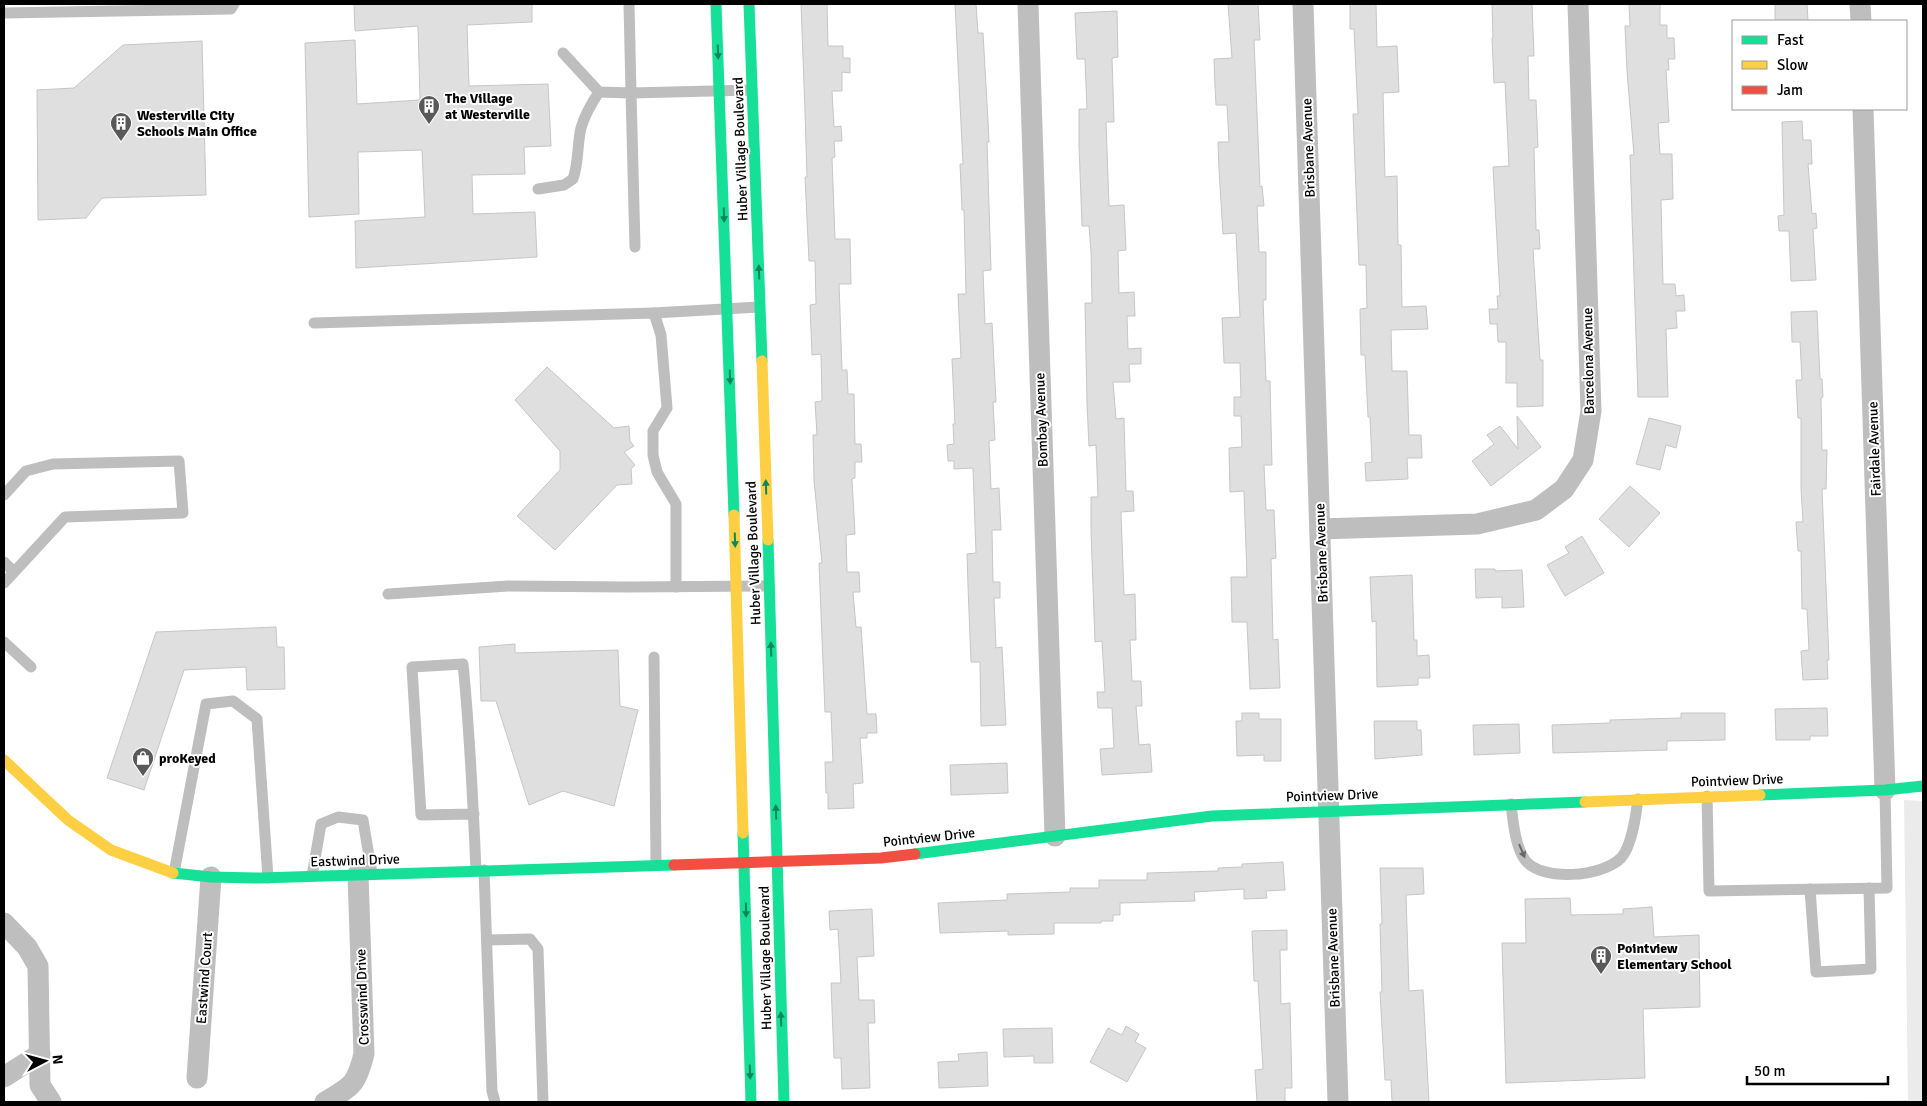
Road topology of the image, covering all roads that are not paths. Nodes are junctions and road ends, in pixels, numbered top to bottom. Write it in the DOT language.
graph roads {
  1 [pos="234,4"];
  2 [pos="629,4"];
  3 [pos="716,4"];
  4 [pos="749,4"];
  5 [pos="1028,4"];
  6 [pos="1303,4"];
  7 [pos="1578,4"];
  8 [pos="1860,4"];
  9 [pos="61,8"];
  10 [pos="126,8"];
  11 [pos="4,13"];
  12 [pos="1861,20"];
  13 [pos="563,53"];
  14 [pos="752,90"];
  15 [pos="719,91"];
  16 [pos="599,92"];
  17 [pos="631,93"];
  18 [pos="1863,110"];
  19 [pos="538,189"];
  20 [pos="635,247"];
  21 [pos="760,306"];
  22 [pos="728,308"];
  23 [pos="654,313"];
  24 [pos="314,323"];
  25 [pos="4,494"];
  26 [pos="1320,529"];
  27 [pos="4,562"];
  28 [pos="14,572"];
  29 [pos="4,583"];
  30 [pos="769,586"];
  31 [pos="676,587"];
  32 [pos="736,587"];
  33 [pos="388,594"];
  34 [pos="4,642"];
  35 [pos="654,657"];
  36 [pos="31,667"];
  37 [pos="4,760"];
  38 [pos="1923,786"];
  39 [pos="1885,790"];
  40 [pos="1707,796"];
  41 [pos="1638,799"];
  42 [pos="1511,804"];
  43 [pos="1330,810"];
  44 [pos="474,814"];
  45 [pos="1055,836"];
  46 [pos="778,860"];
  47 [pos="744,861"];
  48 [pos="656,864"];
  49 [pos="480,870"];
  50 [pos="174,873"];
  51 [pos="365,874"];
  52 [pos="312,876"];
  53 [pos="210,877"];
  54 [pos="268,878"];
  55 [pos="1870,888"];
  56 [pos="1810,889"];
  57 [pos="4,923"];
  58 [pos="487,940"];
  59 [pos="40,1054"];
  60 [pos="4,1077"];
  61 [pos="196,1078"];
  62 [pos="51,1102"];
  63 [pos="325,1102"];
  64 [pos="495,1102"];
  65 [pos="543,1102"];
  66 [pos="751,1102"];
  67 [pos="784,1102"];
  68 [pos="1338,1102"];
  1 -- 10 [label="lane"];
  2 -- 17 [label="lane"];
  3 -- 15 [label="street, Huber Village Boulevard, one-way"];
  4 -- 14 [label="street, Huber Village Boulevard"];
  5 -- 45 [label="street, Bombay Avenue"];
  6 -- 26 [label="street, Brisbane Avenue"];
  7 -- 26 [label="street, Barcelona Avenue"];
  8 -- 12 [label="street"];
  9 -- 10 [label="lane"];
  9 -- 11 [label="lane"];
  13 -- 16 [label="lane"];
  14 -- 15 [label="lane"];
  21 -- 14 [label="street, Huber Village Boulevard, one-way"];
  15 -- 17 [label="lane"];
  15 -- 22 [label="street, Huber Village Boulevard, one-way"];
  16 -- 17 [label="lane"];
  16 -- 19 [label="lane"];
  17 -- 20 [label="lane"];
  18 -- 39 [label="street, Fairdale Avenue"];
  21 -- 22 [label="lane"];
  30 -- 21 [label="street, Huber Village Boulevard, one-way"];
  22 -- 23 [label="lane"];
  22 -- 32 [label="street, Huber Village Boulevard, one-way"];
  23 -- 24 [label="lane"];
  23 -- 31 [label="lane"];
  25 -- 28 [label="lane"];
  26 -- 43 [label="street, Brisbane Avenue"];
  27 -- 28 [label="lane"];
  28 -- 29 [label="lane"];
  30 -- 32 [label="lane"];
  46 -- 30 [label="street, Huber Village Boulevard, one-way"];
  31 -- 32 [label="lane"];
  31 -- 33 [label="lane"];
  32 -- 47 [label="street, Huber Village Boulevard"];
  34 -- 36 [label="lane"];
  35 -- 48 [label="lane"];
  37 -- 50 [label="street, Eastwind Drive"];
  38 -- 39 [label="street, Pointview Drive"];
  39 -- 40 [label="street, Pointview Drive"];
  39 -- 55 [label="lane"];
  40 -- 41 [label="street, Pointview Drive"];
  40 -- 56 [label="lane"];
  41 -- 42 [label="street, Pointview Drive"];
  42 -- 41 [label="lane, one-way"];
  42 -- 43 [label="street, Pointview Drive"];
  43 -- 45 [label="street, Pointview Drive"];
  43 -- 68 [label="street, Brisbane Avenue"];
  44 -- 44 [label="lane"];
  44 -- 49 [label="lane"];
  45 -- 46 [label="street, Pointview Drive"];
  46 -- 47 [label="street, Pointview Drive"];
  67 -- 46 [label="street, Huber Village Boulevard, one-way"];
  47 -- 48 [label="street, Eastwind Drive"];
  47 -- 66 [label="street, Huber Village Boulevard, one-way"];
  48 -- 49 [label="street, Eastwind Drive"];
  49 -- 51 [label="street, Eastwind Drive"];
  49 -- 58 [label="lane"];
  50 -- 53 [label="street, Eastwind Drive"];
  50 -- 54 [label="lane"];
  51 -- 52 [label="street, Eastwind Drive"];
  51 -- 52 [label="lane"];
  51 -- 63 [label="street, Crosswind Drive"];
  52 -- 54 [label="street, Eastwind Drive"];
  53 -- 54 [label="street, Eastwind Drive"];
  53 -- 61 [label="street, Eastwind Court"];
  55 -- 56 [label="lane"];
  55 -- 56 [label="lane"];
  57 -- 59 [label="street"];
  58 -- 64 [label="lane"];
  58 -- 65 [label="lane"];
  59 -- 60 [label="street"];
  59 -- 62 [label="street"];
}
